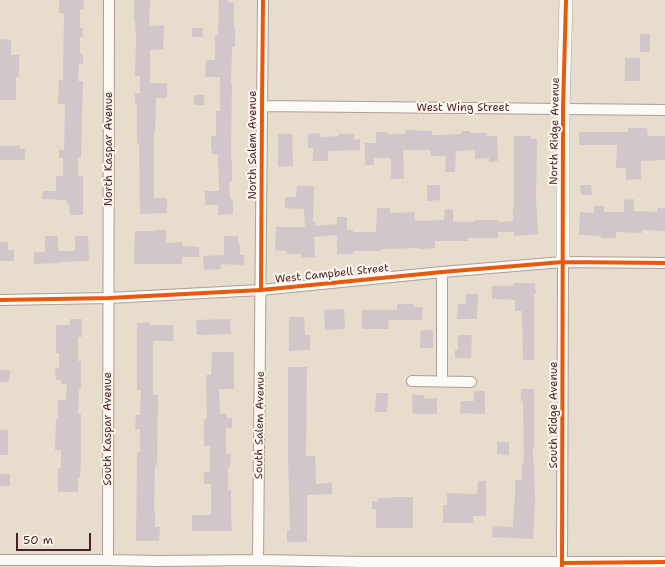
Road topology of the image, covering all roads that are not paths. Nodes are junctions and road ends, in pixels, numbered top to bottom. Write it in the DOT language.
graph roads {
  1 [pos="109,0"];
  2 [pos="263,0"];
  3 [pos="566,0"];
  4 [pos="262,106"];
  5 [pos="563,109"];
  6 [pos="665,110"];
  7 [pos="563,262"];
  8 [pos="665,263"];
  9 [pos="442,272"];
  10 [pos="261,290"];
  11 [pos="109,298"];
  12 [pos="0,300"];
  13 [pos="412,381"];
  14 [pos="442,381"];
  15 [pos="471,382"];
  16 [pos="0,560"];
  17 [pos="108,560"];
  18 [pos="258,560"];
  19 [pos="665,562"];
  20 [pos="158,564"];
  21 [pos="362,564"];
  22 [pos="562,565"];
  1 -- 11 [label="street, North Kaspar Avenue"];
  2 -- 4 [label="street, North Salem Avenue"];
  3 -- 5 [label="street, North Ridge Avenue"];
  4 -- 5 [label="street, West Wing Street"];
  4 -- 10 [label="street, North Salem Avenue"];
  5 -- 6 [label="street, West Wing Street"];
  5 -- 7 [label="street, North Ridge Avenue"];
  7 -- 8 [label="street, West Campbell Street"];
  7 -- 9 [label="street, West Campbell Street"];
  7 -- 22 [label="street, South Ridge Avenue"];
  9 -- 10 [label="street, West Campbell Street"];
  9 -- 14 [label="street"];
  10 -- 11 [label="street, West Campbell Street"];
  10 -- 18 [label="street, South Salem Avenue"];
  11 -- 12 [label="street, West Campbell Street"];
  11 -- 17 [label="street, South Kaspar Avenue"];
  13 -- 14 [label="street"];
  14 -- 15 [label="street"];
  16 -- 17 [label="street"];
  17 -- 20 [label="street"];
  18 -- 20 [label="street"];
  18 -- 21 [label="street"];
  19 -- 22 [label="street"];
  21 -- 22 [label="street"];
}
